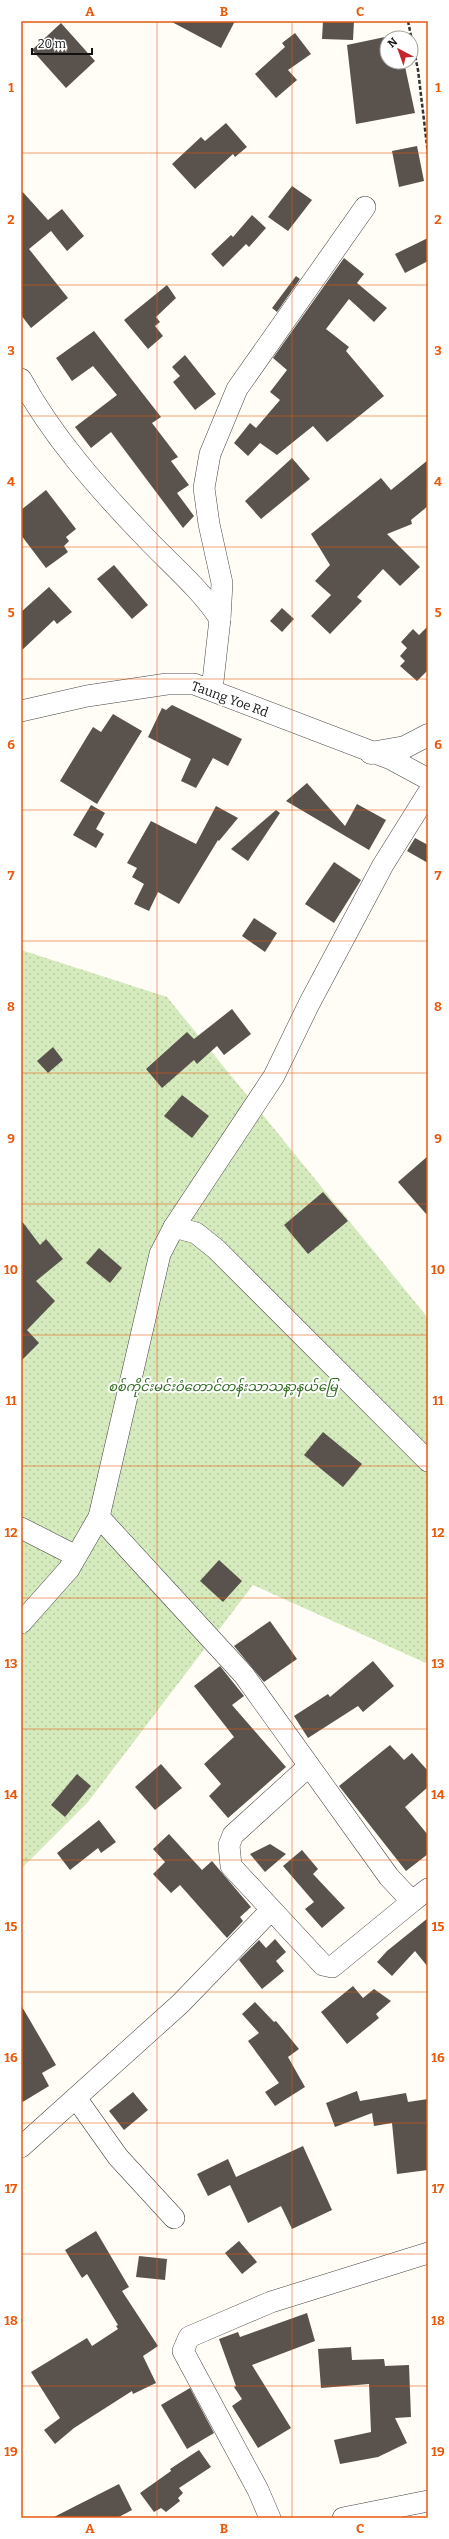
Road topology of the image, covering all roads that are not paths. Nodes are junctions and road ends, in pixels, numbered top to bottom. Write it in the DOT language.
graph roads {
  1 [pos="365,207"];
  2 [pos="21,379"];
  3 [pos="220,619"];
  4 [pos="212,690"];
  5 [pos="21,711"];
  6 [pos="428,735"];
  7 [pos="371,753"];
  8 [pos="428,779"];
  9 [pos="428,793"];
  10 [pos="174,1227"];
  11 [pos="428,1460"];
  12 [pos="99,1517"];
  13 [pos="21,1528"];
  14 [pos="76,1556"];
  15 [pos="21,1623"];
  16 [pos="309,1766"];
  17 [pos="421,1894"];
  18 [pos="271,1910"];
  19 [pos="76,2098"];
  20 [pos="21,2147"];
  21 [pos="174,2218"];
  22 [pos="428,2253"];
  23 [pos="428,2501"];
  24 [pos="270,2518"];
  25 [pos="343,2518"];
  1 -- 3 [label="street"];
  2 -- 3 [label="street"];
  3 -- 4 [label="street"];
  4 -- 5 [label="street, Taung Yoe Rd"];
  4 -- 7 [label="street, Taung Yoe Rd"];
  6 -- 7 [label="street"];
  7 -- 8 [label="street, Taung Yoe Rd"];
  9 -- 10 [label="street"];
  10 -- 11 [label="street"];
  10 -- 12 [label="street"];
  12 -- 14 [label="street"];
  12 -- 16 [label="street"];
  13 -- 14 [label="street"];
  14 -- 15 [label="street"];
  16 -- 17 [label="street"];
  16 -- 18 [label="street"];
  17 -- 18 [label="street"];
  18 -- 19 [label="street"];
  19 -- 20 [label="street"];
  19 -- 21 [label="street"];
  22 -- 24 [label="street"];
  23 -- 25 [label="street"];
}
